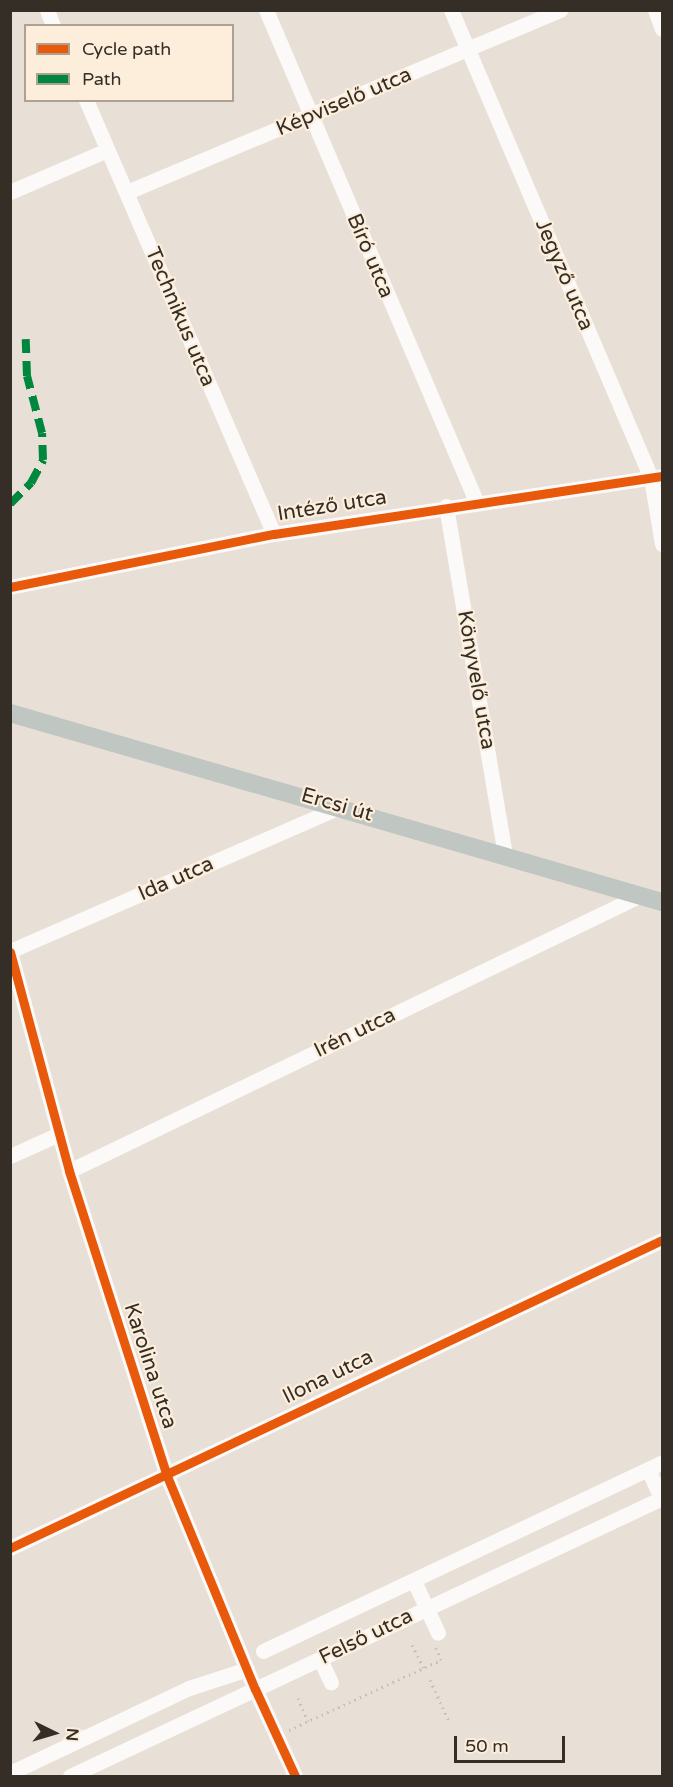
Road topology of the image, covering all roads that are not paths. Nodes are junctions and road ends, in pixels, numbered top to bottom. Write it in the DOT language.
graph roads {
  1 [pos="266,10"];
  2 [pos="451,10"];
  3 [pos="560,10"];
  4 [pos="655,10"];
  5 [pos="663,29"];
  6 [pos="467,49"];
  7 [pos="87,102"];
  8 [pos="311,118"];
  9 [pos="107,150"];
  10 [pos="10,192"];
  11 [pos="127,192"];
  12 [pos="657,477"];
  13 [pos="476,501"];
  14 [pos="446,506"];
  15 [pos="274,534"];
  16 [pos="663,544"];
  17 [pos="10,587"];
  18 [pos="10,713"];
  19 [pos="342,806"];
  20 [pos="505,855"];
  21 [pos="641,896"];
  22 [pos="663,902"];
  23 [pos="10,952"];
  24 [pos="59,1134"];
  25 [pos="10,1156"];
  26 [pos="69,1171"];
  27 [pos="663,1240"];
  28 [pos="663,1462"];
  29 [pos="648,1469"];
  30 [pos="167,1476"];
  31 [pos="662,1498"];
  32 [pos="10,1548"];
  33 [pos="414,1581"];
  34 [pos="426,1608"];
  35 [pos="434,1635"];
  36 [pos="263,1651"];
  37 [pos="320,1659"];
  38 [pos="247,1669"];
  39 [pos="331,1683"];
  40 [pos="255,1689"];
  41 [pos="10,1773"];
  42 [pos="70,1776"];
  43 [pos="296,1776"];
  1 -- 8 [label="street, Bíró utca"];
  2 -- 6 [label="street, Jegyző utca"];
  3 -- 6 [label="street, Képviselő utca"];
  4 -- 5 [label="street"];
  6 -- 8 [label="street, Képviselő utca"];
  6 -- 12 [label="street, Jegyző utca"];
  7 -- 9 [label="street, Technikus utca"];
  8 -- 11 [label="street, Képviselő utca"];
  8 -- 13 [label="street, Bíró utca"];
  9 -- 10 [label="street"];
  9 -- 11 [label="street, Technikus utca"];
  11 -- 15 [label="street, Technikus utca"];
  12 -- 13 [label="street, Intéző utca"];
  12 -- 16 [label="street, Jegyző utca"];
  13 -- 14 [label="street, Intéző utca"];
  14 -- 15 [label="street, Intéző utca"];
  14 -- 20 [label="street, Könyvelő utca"];
  15 -- 17 [label="street, Intéző utca"];
  18 -- 19 [label="main road, Ercsi út"];
  19 -- 20 [label="main road, Ercsi út"];
  19 -- 23 [label="street, Ida utca"];
  20 -- 21 [label="main road, Ercsi út"];
  21 -- 22 [label="main road, Ercsi út"];
  21 -- 26 [label="street, Irén utca"];
  23 -- 24 [label="street, Karolina utca"];
  24 -- 25 [label="street"];
  24 -- 26 [label="street, Karolina utca"];
  26 -- 30 [label="street, Karolina utca"];
  27 -- 30 [label="street, Ilona utca"];
  28 -- 29 [label="street"];
  29 -- 31 [label="street"];
  29 -- 33 [label="street"];
  30 -- 32 [label="street, Ilona utca"];
  30 -- 38 [label="street, Karolina utca"];
  31 -- 34 [label="street, Felső utca"];
  33 -- 34 [label="street"];
  33 -- 36 [label="street"];
  34 -- 35 [label="street"];
  34 -- 37 [label="street, Felső utca"];
  37 -- 39 [label="street"];
  37 -- 40 [label="street, Felső utca"];
  38 -- 40 [label="street, Karolina utca"];
  38 -- 41 [label="street"];
  40 -- 42 [label="street, Felső utca"];
  40 -- 43 [label="street, Karolina utca"];
}
